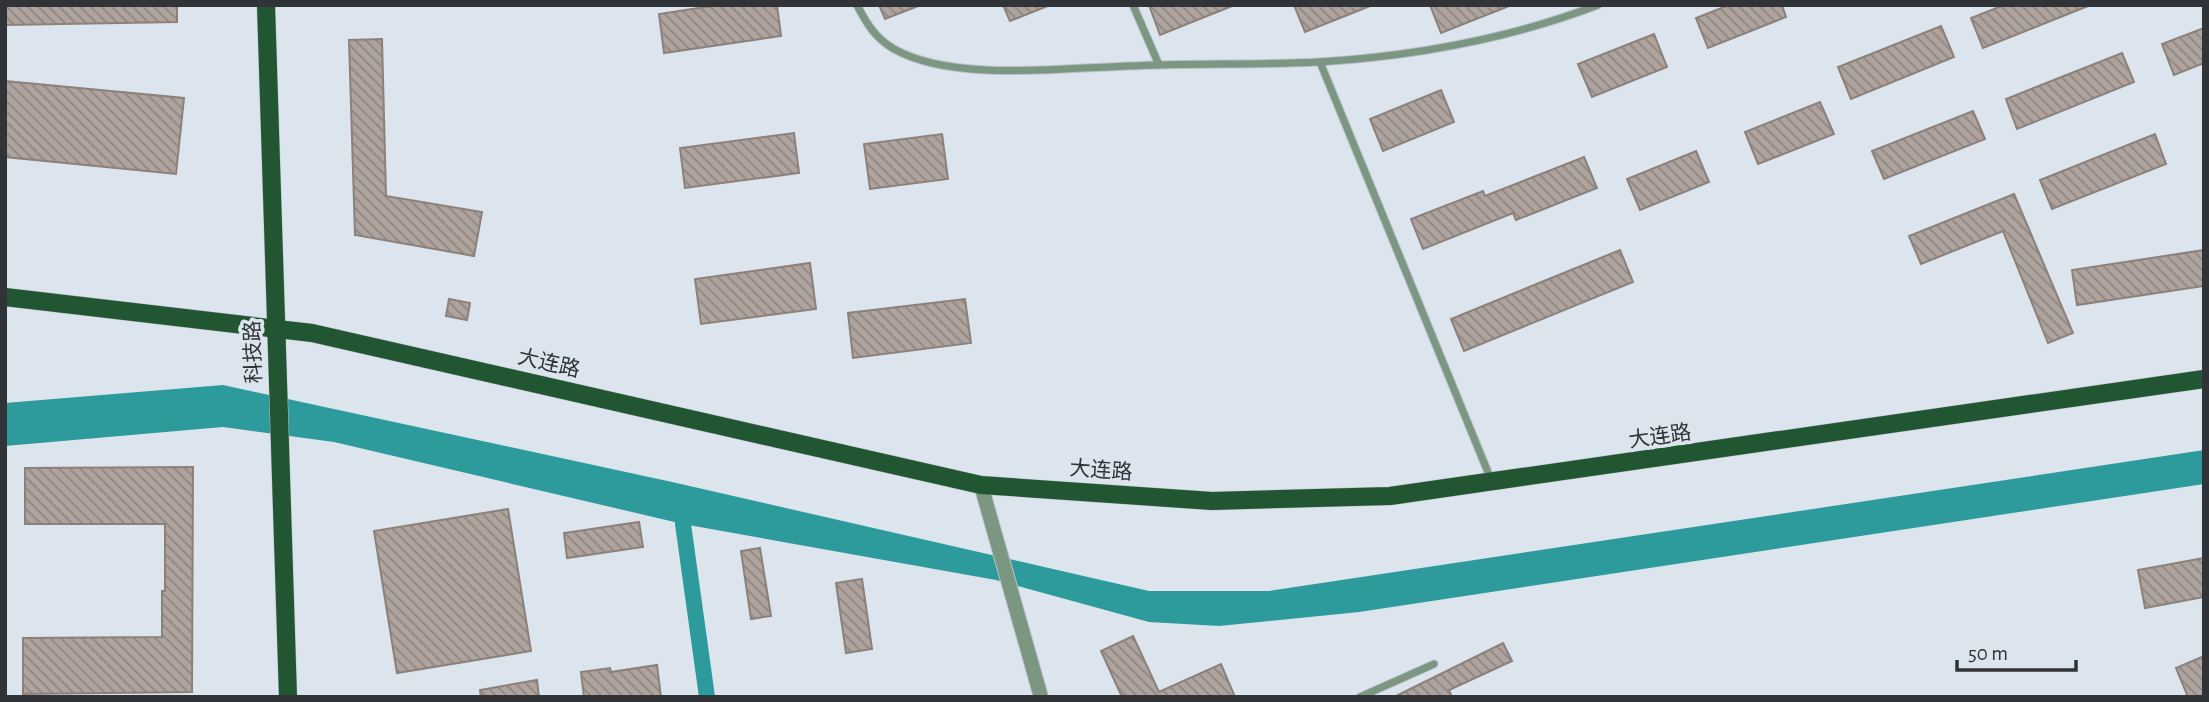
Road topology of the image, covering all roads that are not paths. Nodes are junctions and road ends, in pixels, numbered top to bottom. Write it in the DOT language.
graph roads {
  1 [pos="266,5"];
  2 [pos="857,5"];
  3 [pos="1133,5"];
  4 [pos="1598,5"];
  5 [pos="1320,62"];
  6 [pos="1158,65"];
  7 [pos="5,297"];
  8 [pos="275,326"];
  9 [pos="2204,379"];
  10 [pos="1493,482"];
  11 [pos="981,485"];
  12 [pos="1434,664"];
  13 [pos="288,697"];
  14 [pos="1041,697"];
  15 [pos="1360,697"];
  1 -- 8 [label="main road, 科技路"];
  2 -- 6 [label="lane"];
  3 -- 6 [label="lane"];
  4 -- 5 [label="lane"];
  5 -- 6 [label="lane"];
  5 -- 10 [label="lane"];
  7 -- 8 [label="main road, 大连路"];
  8 -- 11 [label="main road, 大连路"];
  8 -- 13 [label="main road, 科技路"];
  9 -- 10 [label="main road, 大连路"];
  10 -- 11 [label="main road, 大连路"];
  11 -- 14 [label="street"];
  12 -- 15 [label="lane"];
}
